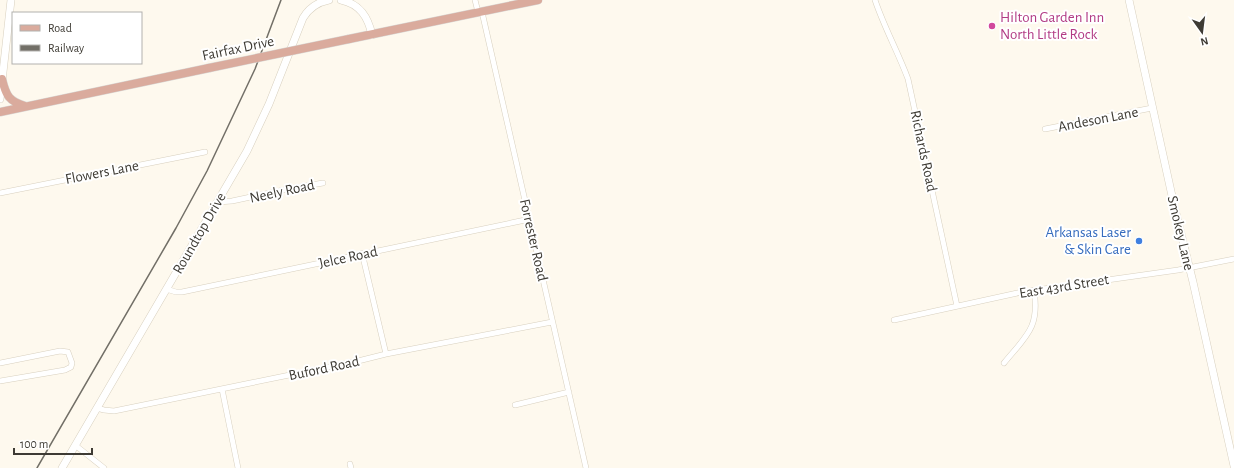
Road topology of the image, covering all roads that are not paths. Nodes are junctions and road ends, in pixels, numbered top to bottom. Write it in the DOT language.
graph roads {
  1 [pos="11,0"];
  2 [pos="330,0"];
  3 [pos="341,0"];
  4 [pos="475,0"];
  5 [pos="538,0"];
  6 [pos="875,0"];
  7 [pos="1129,0"];
  8 [pos="480,12"];
  9 [pos="372,35"];
  10 [pos="2,79"];
  11 [pos="0,98"];
  12 [pos="26,106"];
  13 [pos="1152,108"];
  14 [pos="0,112"];
  15 [pos="1045,129"];
  16 [pos="205,152"];
  17 [pos="323,183"];
  18 [pos="0,193"];
  19 [pos="217,202"];
  20 [pos="530,219"];
  21 [pos="362,253"];
  22 [pos="1234,259"];
  23 [pos="1189,268"];
  24 [pos="166,289"];
  25 [pos="1034,290"];
  26 [pos="957,306"];
  27 [pos="894,320"];
  28 [pos="552,322"];
  29 [pos="386,354"];
  30 [pos="0,363"];
  31 [pos="1004,363"];
  32 [pos="0,381"];
  33 [pos="222,389"];
  34 [pos="569,392"];
  35 [pos="515,405"];
  36 [pos="97,408"];
  37 [pos="75,445"];
  38 [pos="1234,466"];
  39 [pos="62,468"];
  40 [pos="104,468"];
  41 [pos="238,468"];
  42 [pos="586,468"];
  1 -- 10 [label="street"];
  2 -- 19 [label="street, Roundtop Drive"];
  3 -- 9 [label="street"];
  4 -- 8 [label="street, Forrester Road"];
  5 -- 8 [label="main road, Fairfax Drive"];
  6 -- 26 [label="street, Richards Road"];
  7 -- 13 [label="street, Smokey Lane"];
  8 -- 9 [label="main road, Fairfax Drive"];
  8 -- 20 [label="street, Forrester Road"];
  9 -- 12 [label="main road, Fairfax Drive, bridge"];
  10 -- 11 [label="street"];
  10 -- 12 [label="main road"];
  12 -- 14 [label="main road, Fairfax Drive"];
  13 -- 15 [label="street, Andeson Lane"];
  13 -- 23 [label="street, Smokey Lane"];
  16 -- 18 [label="street, Flowers Lane"];
  17 -- 19 [label="street, Neely Road"];
  19 -- 24 [label="street, Roundtop Drive"];
  20 -- 21 [label="street, Jelce Road"];
  20 -- 28 [label="street, Forrester Road"];
  21 -- 24 [label="street, Jelce Road"];
  21 -- 29 [label="street"];
  22 -- 23 [label="street, East 43rd Street"];
  23 -- 25 [label="street, East 43rd Street"];
  23 -- 38 [label="street, Smokey Lane"];
  24 -- 36 [label="street, Roundtop Drive"];
  25 -- 26 [label="street, East 43rd Street"];
  25 -- 31 [label="street"];
  26 -- 27 [label="street, East 43rd Street"];
  28 -- 29 [label="street, Buford Road"];
  28 -- 34 [label="street, Forrester Road"];
  29 -- 33 [label="street, Buford Road"];
  30 -- 32 [label="street"];
  33 -- 36 [label="street, Buford Road"];
  33 -- 41 [label="street"];
  34 -- 35 [label="street"];
  34 -- 42 [label="street, Forrester Road"];
  36 -- 37 [label="street, Roundtop Drive"];
  37 -- 39 [label="street, Roundtop Drive"];
  37 -- 40 [label="street"];
}
